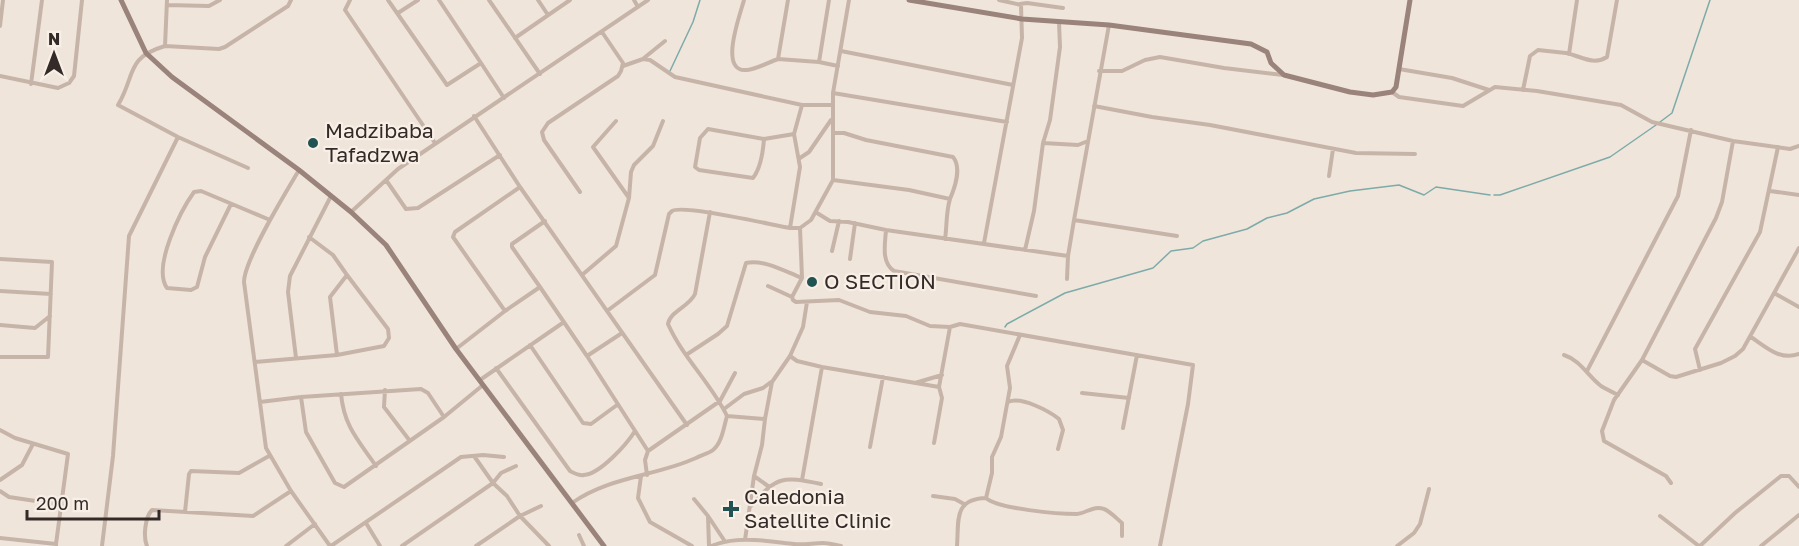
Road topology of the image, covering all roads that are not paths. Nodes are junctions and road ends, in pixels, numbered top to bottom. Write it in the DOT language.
graph roads {
  1 [pos="3,0"];
  2 [pos="42,0"];
  3 [pos="82,0"];
  4 [pos="121,0"];
  5 [pos="220,0"];
  6 [pos="291,0"];
  7 [pos="350,0"];
  8 [pos="388,0"];
  9 [pos="418,0"];
  10 [pos="439,0"];
  11 [pos="489,0"];
  12 [pos="538,0"];
  13 [pos="570,0"];
  14 [pos="634,0"];
  15 [pos="648,0"];
  16 [pos="744,0"];
  17 [pos="788,0"];
  18 [pos="830,0"];
  19 [pos="849,0"];
  20 [pos="909,0"];
  21 [pos="999,0"];
  22 [pos="1410,0"];
  23 [pos="1577,0"];
  24 [pos="1617,0"];
  25 [pos="167,2"];
  26 [pos="933,2"];
  27 [pos="1020,4"];
  28 [pos="638,6"];
  29 [pos="1063,8"];
  30 [pos="398,13"];
  31 [pos="548,15"];
  32 [pos="1022,19"];
  33 [pos="1059,22"];
  34 [pos="1109,25"];
  35 [pos="0,26"];
  36 [pos="602,32"];
  37 [pos="515,38"];
  38 [pos="665,41"];
  39 [pos="165,46"];
  40 [pos="841,51"];
  41 [pos="146,53"];
  42 [pos="1569,54"];
  43 [pos="643,59"];
  44 [pos="778,59"];
  45 [pos="819,62"];
  46 [pos="481,63"];
  47 [pos="623,66"];
  48 [pos="838,66"];
  49 [pos="1398,69"];
  50 [pos="1099,71"];
  51 [pos="540,74"];
  52 [pos="1284,75"];
  53 [pos="0,76"];
  54 [pos="31,84"];
  55 [pos="1013,85"];
  56 [pos="1490,90"];
  57 [pos="1523,90"];
  58 [pos="1392,92"];
  59 [pos="833,93"];
  60 [pos="504,98"];
  61 [pos="802,105"];
  62 [pos="832,105"];
  63 [pos="1094,106"];
  64 [pos="474,116"];
  65 [pos="832,119"];
  66 [pos="616,121"];
  67 [pos="663,121"];
  68 [pos="1007,122"];
  69 [pos="1691,130"];
  70 [pos="833,133"];
  71 [pos="794,134"];
  72 [pos="178,137"];
  73 [pos="764,139"];
  74 [pos="1088,141"];
  75 [pos="1733,141"];
  76 [pos="435,143"];
  77 [pos="1043,143"];
  78 [pos="1799,146"];
  79 [pos="1778,147"];
  80 [pos="1333,149"];
  81 [pos="1415,154"];
  82 [pos="500,155"];
  83 [pos="800,158"];
  84 [pos="248,168"];
  85 [pos="299,170"];
  86 [pos="1329,176"];
  87 [pos="386,180"];
  88 [pos="833,180"];
  89 [pos="520,188"];
  90 [pos="1770,191"];
  91 [pos="580,192"];
  92 [pos="1799,195"];
  93 [pos="331,196"];
  94 [pos="629,198"];
  95 [pos="950,199"];
  96 [pos="231,204"];
  97 [pos="351,212"];
  98 [pos="710,212"];
  99 [pos="817,213"];
  100 [pos="270,220"];
  101 [pos="1074,220"];
  102 [pos="545,221"];
  103 [pos="839,221"];
  104 [pos="855,223"];
  105 [pos="790,228"];
  106 [pos="800,228"];
  107 [pos="886,230"];
  108 [pos="1177,236"];
  109 [pos="309,237"];
  110 [pos="945,238"];
  111 [pos="984,243"];
  112 [pos="1799,248"];
  113 [pos="1025,250"];
  114 [pos="832,251"];
  115 [pos="1068,256"];
  116 [pos="850,259"];
  117 [pos="0,260"];
  118 [pos="347,275"];
  119 [pos="582,275"];
  120 [pos="802,278"];
  121 [pos="1067,279"];
  122 [pos="768,286"];
  123 [pos="540,287"];
  124 [pos="0,291"];
  125 [pos="1774,293"];
  126 [pos="51,294"];
  127 [pos="1036,296"];
  128 [pos="792,297"];
  129 [pos="807,302"];
  130 [pos="1799,307"];
  131 [pos="505,311"];
  132 [pos="607,311"];
  133 [pos="50,315"];
  134 [pos="564,322"];
  135 [pos="0,325"];
  136 [pos="950,327"];
  137 [pos="622,333"];
  138 [pos="1020,335"];
  139 [pos="1751,337"];
  140 [pos="530,345"];
  141 [pos="456,349"];
  142 [pos="1799,354"];
  143 [pos="337,355"];
  144 [pos="686,355"];
  145 [pos="1137,355"];
  146 [pos="1564,355"];
  147 [pos="587,356"];
  148 [pos="790,356"];
  149 [pos="0,357"];
  150 [pos="296,358"];
  151 [pos="1642,360"];
  152 [pos="255,362"];
  153 [pos="822,367"];
  154 [pos="496,368"];
  155 [pos="1700,370"];
  156 [pos="1587,371"];
  157 [pos="735,373"];
  158 [pos="942,375"];
  159 [pos="883,377"];
  160 [pos="481,382"];
  161 [pos="772,382"];
  162 [pos="915,383"];
  163 [pos="939,387"];
  164 [pos="384,390"];
  165 [pos="1082,393"];
  166 [pos="341,394"];
  167 [pos="1618,395"];
  168 [pos="301,397"];
  169 [pos="1129,398"];
  170 [pos="720,401"];
  171 [pos="260,402"];
  172 [pos="1008,402"];
  173 [pos="617,405"];
  174 [pos="724,409"];
  175 [pos="727,416"];
  176 [pos="444,417"];
  177 [pos="765,419"];
  178 [pos="687,425"];
  179 [pos="1123,428"];
  180 [pos="0,430"];
  181 [pos="636,430"];
  182 [pos="410,441"];
  183 [pos="934,443"];
  184 [pos="33,444"];
  185 [pos="870,447"];
  186 [pos="1058,449"];
  187 [pos="648,451"];
  188 [pos="269,456"];
  189 [pos="473,456"];
  190 [pos="504,457"];
  191 [pos="376,466"];
  192 [pos="516,466"];
  193 [pos="647,475"];
  194 [pos="641,476"];
  195 [pos="754,476"];
  196 [pos="0,480"];
  197 [pos="802,480"];
  198 [pos="493,483"];
  199 [pos="1671,483"];
  200 [pos="821,484"];
  201 [pos="768,486"];
  202 [pos="1799,487"];
  203 [pos="1429,489"];
  204 [pos="0,490"];
  205 [pos="291,491"];
  206 [pos="933,496"];
  207 [pos="986,498"];
  208 [pos="694,499"];
  209 [pos="572,503"];
  210 [pos="964,504"];
  211 [pos="62,505"];
  212 [pos="541,506"];
  213 [pos="750,507"];
  214 [pos="185,512"];
  215 [pos="1799,515"];
  216 [pos="520,516"];
  217 [pos="708,516"];
  218 [pos="1660,516"];
  219 [pos="366,523"];
  220 [pos="315,524"];
  221 [pos="579,535"];
  222 [pos="1122,536"];
  223 [pos="0,538"];
  224 [pos="724,540"];
  225 [pos="746,540"];
  226 [pos="556,541"];
  227 [pos="776,544"];
  228 [pos="56,545"];
  229 [pos="102,546"];
  230 [pos="147,546"];
  231 [pos="286,546"];
  232 [pos="330,546"];
  233 [pos="380,546"];
  234 [pos="402,546"];
  235 [pos="476,546"];
  236 [pos="549,546"];
  237 [pos="584,546"];
  238 [pos="604,546"];
  239 [pos="692,546"];
  240 [pos="710,546"];
  241 [pos="841,546"];
  242 [pos="957,546"];
  243 [pos="1160,546"];
  244 [pos="1397,546"];
  245 [pos="1700,546"];
  246 [pos="1761,546"];
  1 -- 35 [label="street"];
  2 -- 54 [label="street"];
  3 -- 54 [label="street"];
  4 -- 41 [label="street"];
  5 -- 25 [label="street"];
  6 -- 39 [label="street"];
  7 -- 76 [label="street"];
  8 -- 30 [label="street"];
  9 -- 30 [label="street"];
  10 -- 46 [label="street"];
  11 -- 37 [label="street"];
  12 -- 31 [label="street"];
  13 -- 31 [label="street"];
  14 -- 28 [label="street"];
  15 -- 28 [label="street"];
  16 -- 44 [label="street"];
  17 -- 44 [label="street"];
  18 -- 45 [label="street"];
  19 -- 40 [label="street"];
  20 -- 26 [label="street"];
  21 -- 27 [label="street"];
  22 -- 49 [label="street"];
  23 -- 42 [label="street"];
  24 -- 42 [label="street"];
  25 -- 39 [label="street"];
  26 -- 32 [label="street"];
  27 -- 29 [label="street"];
  27 -- 32 [label="street"];
  28 -- 36 [label="street"];
  30 -- 46 [label="street"];
  31 -- 37 [label="street"];
  32 -- 33 [label="street"];
  32 -- 55 [label="street"];
  33 -- 34 [label="street"];
  33 -- 77 [label="street"];
  34 -- 50 [label="street"];
  34 -- 52 [label="street"];
  36 -- 47 [label="street"];
  36 -- 51 [label="street"];
  37 -- 51 [label="street"];
  38 -- 43 [label="street"];
  39 -- 41 [label="street"];
  40 -- 48 [label="street"];
  40 -- 55 [label="street"];
  41 -- 72 [label="street"];
  41 -- 85 [label="street"];
  42 -- 57 [label="street"];
  43 -- 47 [label="street"];
  43 -- 61 [label="street"];
  44 -- 45 [label="street"];
  45 -- 48 [label="street"];
  46 -- 60 [label="street"];
  47 -- 91 [label="street"];
  48 -- 59 [label="street"];
  49 -- 56 [label="street"];
  49 -- 58 [label="street"];
  50 -- 52 [label="street"];
  50 -- 63 [label="street"];
  51 -- 60 [label="street"];
  52 -- 58 [label="street"];
  53 -- 54 [label="street"];
  55 -- 68 [label="street"];
  56 -- 57 [label="street"];
  56 -- 58 [label="street"];
  57 -- 69 [label="street"];
  59 -- 62 [label="street"];
  59 -- 68 [label="street"];
  60 -- 64 [label="street"];
  61 -- 62 [label="street"];
  61 -- 71 [label="street"];
  62 -- 65 [label="street"];
  63 -- 74 [label="street"];
  63 -- 80 [label="street"];
  64 -- 76 [label="street"];
  64 -- 82 [label="street"];
  65 -- 70 [label="street"];
  65 -- 83 [label="street"];
  66 -- 94 [label="street"];
  67 -- 94 [label="street"];
  68 -- 111 [label="street"];
  69 -- 75 [label="street"];
  69 -- 156 [label="street"];
  70 -- 88 [label="street"];
  70 -- 95 [label="street"];
  71 -- 73 [label="street"];
  71 -- 83 [label="street"];
  72 -- 84 [label="street"];
  72 -- 229 [label="street"];
  73 -- 73 [label="street"];
  74 -- 77 [label="street"];
  74 -- 101 [label="street"];
  75 -- 79 [label="street"];
  75 -- 151 [label="street"];
  76 -- 87 [label="street"];
  77 -- 113 [label="street"];
  78 -- 79 [label="street"];
  79 -- 90 [label="street"];
  80 -- 81 [label="street"];
  80 -- 86 [label="street"];
  82 -- 87 [label="street"];
  82 -- 89 [label="street"];
  83 -- 105 [label="street"];
  85 -- 93 [label="street"];
  85 -- 100 [label="street"];
  87 -- 97 [label="street"];
  88 -- 95 [label="street"];
  88 -- 99 [label="street"];
  89 -- 102 [label="street"];
  89 -- 131 [label="street"];
  90 -- 92 [label="street"];
  90 -- 155 [label="street"];
  93 -- 97 [label="street"];
  93 -- 109 [label="street"];
  94 -- 119 [label="street"];
  95 -- 110 [label="street"];
  96 -- 96 [label="street"];
  96 -- 100 [label="street"];
  97 -- 141 [label="street"];
  98 -- 105 [label="street"];
  98 -- 132 [label="street"];
  98 -- 144 [label="street"];
  99 -- 103 [label="street"];
  99 -- 106 [label="street"];
  100 -- 152 [label="street"];
  101 -- 108 [label="street"];
  101 -- 115 [label="street"];
  102 -- 119 [label="street"];
  102 -- 123 [label="street"];
  103 -- 104 [label="street"];
  103 -- 114 [label="street"];
  104 -- 107 [label="street"];
  104 -- 116 [label="street"];
  105 -- 106 [label="street"];
  106 -- 120 [label="street"];
  107 -- 110 [label="street"];
  107 -- 127 [label="street"];
  109 -- 118 [label="street"];
  109 -- 150 [label="street"];
  110 -- 111 [label="street"];
  111 -- 113 [label="street"];
  112 -- 125 [label="street"];
  113 -- 115 [label="street"];
  115 -- 121 [label="street"];
  117 -- 126 [label="street"];
  118 -- 143 [label="street"];
  118 -- 143 [label="street"];
  119 -- 132 [label="street"];
  120 -- 128 [label="street"];
  120 -- 144 [label="street"];
  122 -- 128 [label="street"];
  123 -- 131 [label="street"];
  123 -- 134 [label="street"];
  124 -- 126 [label="street"];
  125 -- 130 [label="street"];
  125 -- 139 [label="street"];
  126 -- 133 [label="street"];
  128 -- 129 [label="street"];
  129 -- 136 [label="street"];
  129 -- 148 [label="street"];
  131 -- 141 [label="street"];
  132 -- 137 [label="street"];
  133 -- 135 [label="street"];
  133 -- 149 [label="street"];
  134 -- 140 [label="street"];
  134 -- 147 [label="street"];
  136 -- 138 [label="street"];
  136 -- 158 [label="street"];
  137 -- 147 [label="street"];
  137 -- 178 [label="street"];
  138 -- 145 [label="street"];
  138 -- 172 [label="street"];
  139 -- 142 [label="street"];
  139 -- 155 [label="street"];
  140 -- 154 [label="street"];
  140 -- 173 [label="street"];
  141 -- 160 [label="street"];
  143 -- 150 [label="street"];
  144 -- 170 [label="street"];
  145 -- 169 [label="street"];
  145 -- 243 [label="street"];
  146 -- 156 [label="street"];
  147 -- 173 [label="street"];
  148 -- 153 [label="street"];
  148 -- 161 [label="street"];
  150 -- 152 [label="street"];
  151 -- 155 [label="street"];
  151 -- 167 [label="street"];
  152 -- 171 [label="street"];
  153 -- 159 [label="street"];
  153 -- 197 [label="street"];
  154 -- 160 [label="street"];
  154 -- 181 [label="street"];
  156 -- 167 [label="street"];
  157 -- 170 [label="street"];
  158 -- 162 [label="street"];
  158 -- 163 [label="street"];
  159 -- 162 [label="street"];
  159 -- 185 [label="street"];
  160 -- 176 [label="street"];
  160 -- 209 [label="street"];
  161 -- 174 [label="street"];
  161 -- 177 [label="street"];
  162 -- 163 [label="street"];
  163 -- 183 [label="street"];
  164 -- 166 [label="street"];
  164 -- 176 [label="street"];
  164 -- 182 [label="street"];
  165 -- 169 [label="street"];
  166 -- 168 [label="street"];
  166 -- 191 [label="street"];
  167 -- 199 [label="street"];
  168 -- 171 [label="street"];
  168 -- 191 [label="street"];
  169 -- 179 [label="street"];
  170 -- 174 [label="street"];
  170 -- 178 [label="street"];
  171 -- 188 [label="street"];
  172 -- 186 [label="street"];
  172 -- 207 [label="street"];
  173 -- 181 [label="street"];
  174 -- 175 [label="street"];
  175 -- 177 [label="street"];
  175 -- 193 [label="street"];
  176 -- 182 [label="street"];
  177 -- 195 [label="street"];
  178 -- 187 [label="street"];
  180 -- 184 [label="street"];
  181 -- 187 [label="street"];
  182 -- 191 [label="street"];
  184 -- 196 [label="street"];
  184 -- 211 [label="street"];
  187 -- 193 [label="street"];
  188 -- 205 [label="street"];
  188 -- 214 [label="street"];
  189 -- 190 [label="street"];
  189 -- 198 [label="street"];
  189 -- 219 [label="street"];
  192 -- 198 [label="street"];
  193 -- 194 [label="street"];
  194 -- 209 [label="street"];
  194 -- 239 [label="street"];
  195 -- 201 [label="street"];
  195 -- 213 [label="street"];
  197 -- 200 [label="street"];
  197 -- 201 [label="street"];
  198 -- 216 [label="street"];
  198 -- 234 [label="street"];
  201 -- 213 [label="street"];
  202 -- 245 [label="street"];
  203 -- 244 [label="street"];
  204 -- 211 [label="street"];
  205 -- 214 [label="street"];
  205 -- 220 [label="street"];
  206 -- 210 [label="street"];
  207 -- 210 [label="street"];
  207 -- 222 [label="street"];
  208 -- 217 [label="street"];
  209 -- 238 [label="street"];
  210 -- 242 [label="street"];
  211 -- 228 [label="street"];
  212 -- 216 [label="street"];
  213 -- 225 [label="street"];
  214 -- 230 [label="street"];
  215 -- 246 [label="street"];
  216 -- 235 [label="street"];
  216 -- 236 [label="street"];
  217 -- 224 [label="street"];
  217 -- 240 [label="street"];
  218 -- 245 [label="street"];
  219 -- 232 [label="street"];
  219 -- 233 [label="street"];
  220 -- 231 [label="street"];
  220 -- 232 [label="street"];
  221 -- 237 [label="street"];
  223 -- 228 [label="street"];
  224 -- 225 [label="street"];
  224 -- 240 [label="street"];
  225 -- 227 [label="street"];
  226 -- 236 [label="street"];
  227 -- 241 [label="street"];
}
